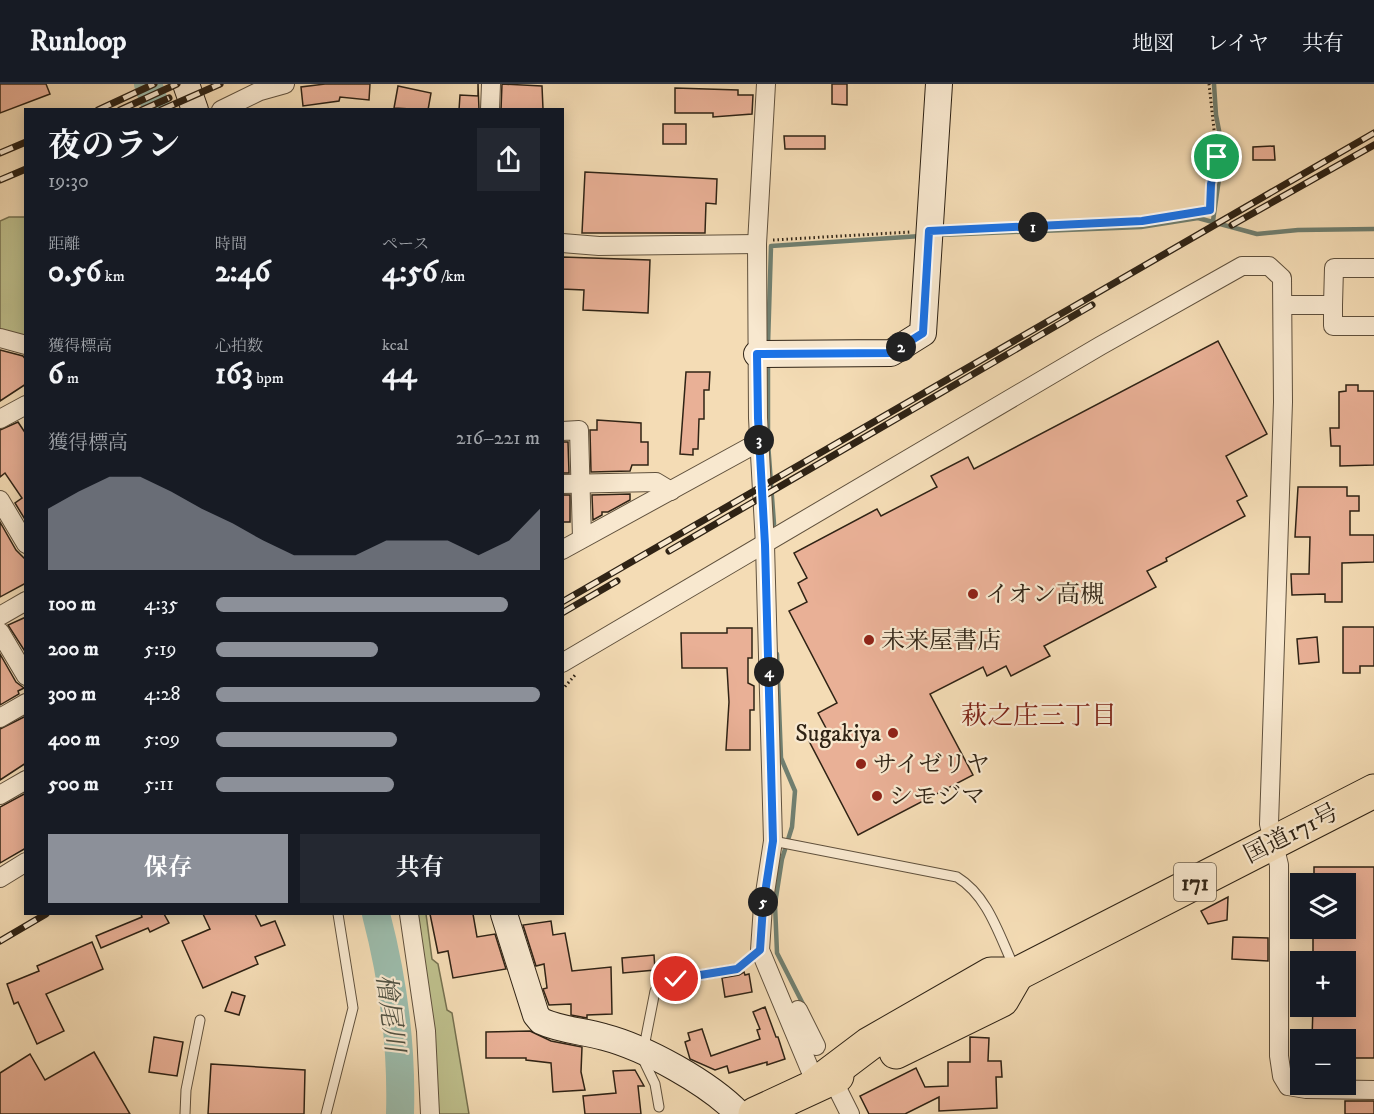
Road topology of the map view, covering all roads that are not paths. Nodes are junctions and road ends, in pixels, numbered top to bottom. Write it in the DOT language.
graph roads {
  1 [pos="186,84"];
  2 [pos="285,84"];
  3 [pos="491,84"];
  4 [pos="766,84"];
  5 [pos="939,84"];
  6 [pos="194,108"];
  7 [pos="225,108"];
  8 [pos="490,108"];
  9 [pos="564,243"];
  10 [pos="757,244"];
  11 [pos="1374,268"];
  12 [pos="1283,305"];
  13 [pos="1333,305"];
  14 [pos="1374,326"];
  15 [pos="0,338"];
  16 [pos="24,344"];
  17 [pos="757,354"];
  18 [pos="24,406"];
  19 [pos="0,419"];
  20 [pos="564,431"];
  21 [pos="759,442"];
  22 [pos="581,483"];
  23 [pos="564,484"];
  24 [pos="671,491"];
  25 [pos="0,500"];
  26 [pos="582,538"];
  27 [pos="24,541"];
  28 [pos="765,545"];
  29 [pos="564,549"];
  30 [pos="24,602"];
  31 [pos="0,616"];
  32 [pos="0,633"];
  33 [pos="564,662"];
  34 [pos="24,673"];
  35 [pos="24,704"];
  36 [pos="0,718"];
  37 [pos="24,781"];
  38 [pos="1374,791"];
  39 [pos="0,795"];
  40 [pos="1275,841"];
  41 [pos="775,842"];
  42 [pos="24,863"];
  43 [pos="0,878"];
  44 [pos="338,915"];
  45 [pos="409,915"];
  46 [pos="504,915"];
  47 [pos="760,950"];
  48 [pos="1017,974"];
  49 [pos="770,977"];
  50 [pos="200,1020"];
  51 [pos="816,1046"];
  52 [pos="643,1052"];
  53 [pos="828,1088"];
  54 [pos="1374,1090"];
  55 [pos="659,1107"];
  56 [pos="184,1114"];
  57 [pos="326,1114"];
  58 [pos="430,1114"];
  59 [pos="739,1114"];
  60 [pos="755,1114"];
  61 [pos="850,1114"];
  1 -- 6 [label="street"];
  2 -- 7 [label="street"];
  3 -- 8 [label="street"];
  4 -- 10 [label="street"];
  5 -- 17 [label="street"];
  9 -- 10 [label="street"];
  10 -- 17 [label="street"];
  11 -- 13 [label="street"];
  12 -- 13 [label="street"];
  12 -- 28 [label="street"];
  12 -- 40 [label="street"];
  13 -- 14 [label="street"];
  15 -- 16 [label="street"];
  17 -- 21 [label="street"];
  18 -- 19 [label="street"];
  20 -- 22 [label="street"];
  21 -- 24 [label="street"];
  21 -- 28 [label="street"];
  22 -- 23 [label="street"];
  22 -- 24 [label="street"];
  22 -- 26 [label="street"];
  24 -- 26 [label="street"];
  25 -- 27 [label="street"];
  26 -- 29 [label="street"];
  28 -- 33 [label="street"];
  28 -- 41 [label="street"];
  30 -- 31 [label="street"];
  32 -- 34 [label="street"];
  35 -- 36 [label="street"];
  37 -- 39 [label="street"];
  38 -- 40 [label="highway, 国道171号 / 171"];
  40 -- 48 [label="highway, 国道171号 / 171"];
  40 -- 54 [label="street"];
  41 -- 47 [label="street"];
  41 -- 48 [label="lane"];
  42 -- 43 [label="street"];
  44 -- 57 [label="lane"];
  45 -- 58 [label="street"];
  46 -- 52 [label="street"];
  47 -- 49 [label="street"];
  47 -- 52 [label="lane"];
  48 -- 53 [label="highway, 国道171号 / 171"];
  49 -- 51 [label="street"];
  49 -- 53 [label="street"];
  50 -- 56 [label="lane"];
  52 -- 55 [label="lane"];
  52 -- 59 [label="street"];
  53 -- 60 [label="highway, 国道171号 / 171"];
  53 -- 61 [label="street"];
}
